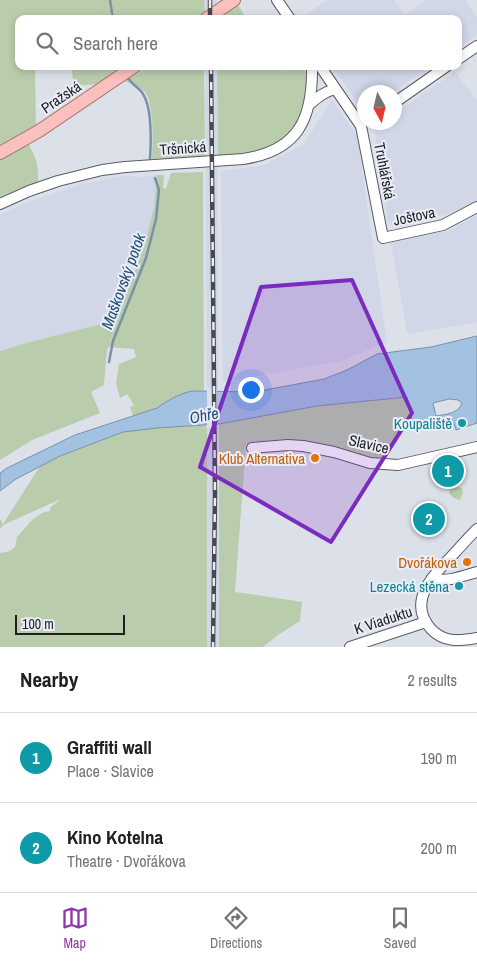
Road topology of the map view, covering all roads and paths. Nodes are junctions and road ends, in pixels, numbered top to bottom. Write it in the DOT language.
graph roads {
  1 [pos="234,0"];
  2 [pos="277,0"];
  3 [pos="212,15"];
  4 [pos="287,15"];
  5 [pos="477,46"];
  6 [pos="462,56"];
  7 [pos="129,70"];
  8 [pos="312,70"];
  9 [pos="323,70"];
  10 [pos="441,70"];
  11 [pos="335,89"];
  12 [pos="402,97"];
  13 [pos="310,104"];
  14 [pos="357,116"];
  15 [pos="364,130"];
  16 [pos="1,152"];
  17 [pos="0,204"];
  18 [pos="477,207"];
  19 [pos="383,238"];
  20 [pos="477,447"];
  21 [pos="252,448"];
  22 [pos="477,528"];
  23 [pos="477,572"];
  24 [pos="432,578"];
  25 [pos="426,622"];
  26 [pos="477,638"];
  27 [pos="350,647"];
  1 -- 3 [label="main road"];
  2 -- 4 [label="street"];
  5 -- 6 [label="street"];
  7 -- 16 [label="main road, Pražská"];
  8 -- 13 [label="street, Tršnická"];
  9 -- 11 [label="street, Truhlářská"];
  10 -- 12 [label="street"];
  11 -- 13 [label="street"];
  11 -- 14 [label="street, Truhlářská"];
  13 -- 17 [label="street, Tršnická"];
  15 -- 19 [label="street, Truhlářská"];
  18 -- 19 [label="street, Joštova"];
  20 -- 21 [label="street, Slavice"];
  22 -- 24 [label="street"];
  23 -- 24 [label="street"];
  24 -- 25 [label="street"];
  25 -- 26 [label="street"];
  25 -- 27 [label="street, K Viaduktu"];
}
